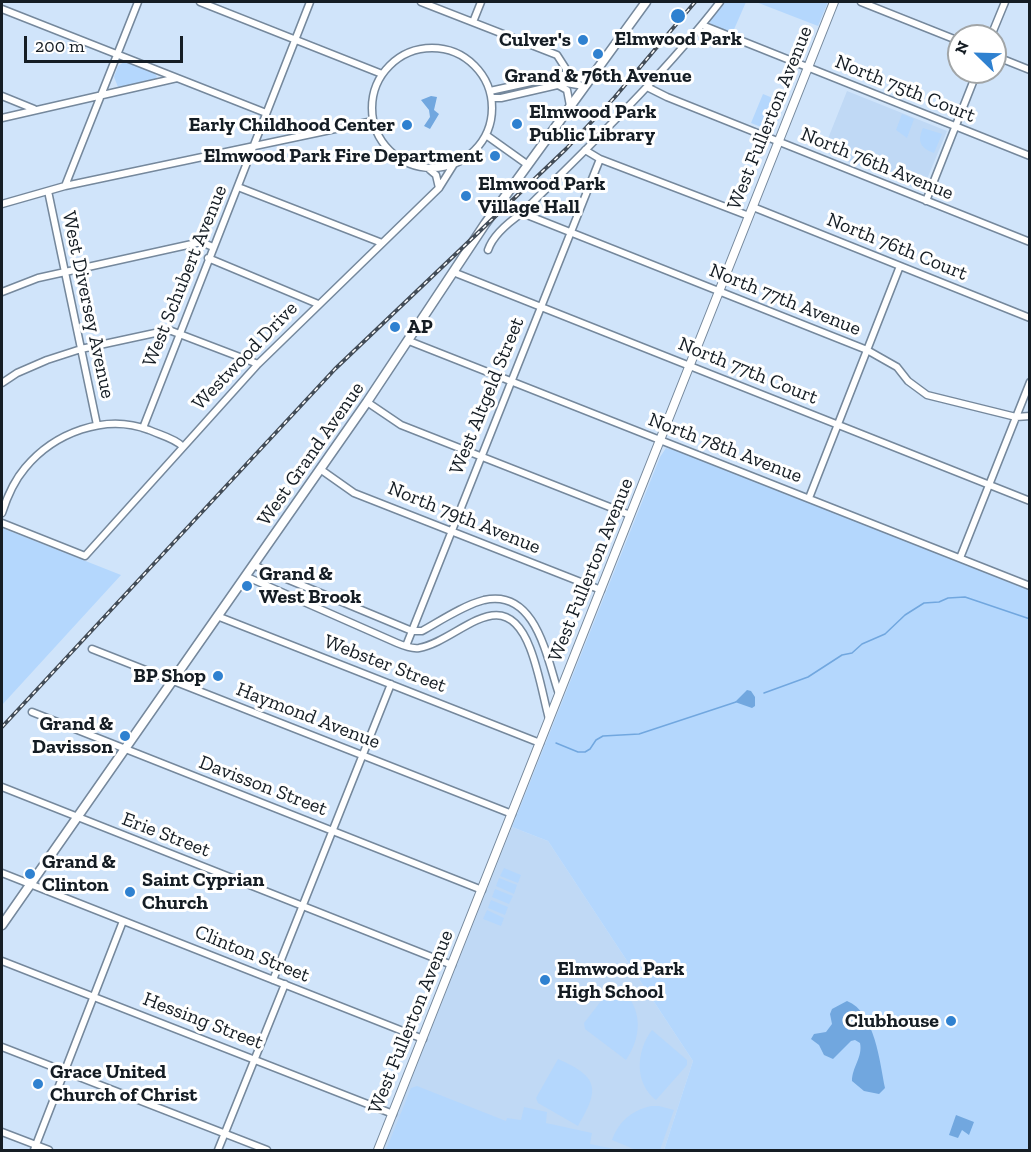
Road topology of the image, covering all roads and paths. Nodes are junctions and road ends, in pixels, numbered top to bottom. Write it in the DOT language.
graph roads {
  1 [pos="138,2"];
  2 [pos="200,2"];
  3 [pos="310,2"];
  4 [pos="421,2"];
  5 [pos="481,2"];
  6 [pos="644,2"];
  7 [pos="720,2"];
  8 [pos="834,2"];
  9 [pos="861,2"];
  10 [pos="1005,2"];
  11 [pos="2,9"];
  12 [pos="473,22"];
  13 [pos="996,24"];
  14 [pos="702,26"];
  15 [pos="947,36"];
  16 [pos="295,39"];
  17 [pos="117,54"];
  18 [pos="1007,61"];
  19 [pos="808,68"];
  20 [pos="1029,69"];
  21 [pos="382,74"];
  22 [pos="567,75"];
  23 [pos="177,78"];
  24 [pos="566,83"];
  25 [pos="586,84"];
  26 [pos="972,84"];
  27 [pos="558,85"];
  28 [pos="647,87"];
  29 [pos="491,95"];
  30 [pos="2,96"];
  31 [pos="101,96"];
  32 [pos="570,106"];
  33 [pos="34,109"];
  34 [pos="266,113"];
  35 [pos="2,118"];
  36 [pos="373,121"];
  37 [pos="956,126"];
  38 [pos="486,135"];
  39 [pos="778,142"];
  40 [pos="253,146"];
  41 [pos="585,150"];
  42 [pos="1029,156"];
  43 [pos="600,159"];
  44 [pos="454,164"];
  45 [pos="528,165"];
  46 [pos="429,170"];
  47 [pos="65,186"];
  48 [pos="238,187"];
  49 [pos="439,188"];
  50 [pos="48,191"];
  51 [pos="926,201"];
  52 [pos="2,204"];
  53 [pos="753,207"];
  54 [pos="522,213"];
  55 [pos="749,216"];
  56 [pos="570,233"];
  57 [pos="1029,242"];
  58 [pos="382,243"];
  59 [pos="213,247"];
  60 [pos="488,250"];
  61 [pos="208,258"];
  62 [pos="900,266"];
  63 [pos="64,272"];
  64 [pos="453,272"];
  65 [pos="2,292"];
  66 [pos="719,292"];
  67 [pos="318,304"];
  68 [pos="541,307"];
  69 [pos="1029,318"];
  70 [pos="179,332"];
  71 [pos="409,341"];
  72 [pos="81,349"];
  73 [pos="867,350"];
  74 [pos="258,364"];
  75 [pos="689,366"];
  76 [pos="511,382"];
  77 [pos="1029,382"];
  78 [pos="2,383"];
  79 [pos="367,402"];
  80 [pos="1029,416"];
  81 [pos="1016,417"];
  82 [pos="97,425"];
  83 [pos="838,425"];
  84 [pos="142,428"];
  85 [pos="660,441"];
  86 [pos="182,446"];
  87 [pos="481,457"];
  88 [pos="320,469"];
  89 [pos="989,484"];
  90 [pos="809,498"];
  91 [pos="1029,501"];
  92 [pos="2,513"];
  93 [pos="630,515"];
  94 [pos="2,523"];
  95 [pos="452,531"];
  96 [pos="960,558"];
  97 [pos="253,565"];
  98 [pos="246,576"];
  99 [pos="1029,586"];
  100 [pos="601,590"];
  101 [pos="218,616"];
  102 [pos="412,631"];
  103 [pos="406,646"];
  104 [pos="92,649"];
  105 [pos="172,681"];
  106 [pos="391,684"];
  107 [pos="559,694"];
  108 [pos="32,712"];
  109 [pos="549,719"];
  110 [pos="540,742"];
  111 [pos="124,749"];
  112 [pos="362,755"];
  113 [pos="2,787"];
  114 [pos="512,814"];
  115 [pos="76,818"];
  116 [pos="332,831"];
  117 [pos="2,873"];
  118 [pos="30,884"];
  119 [pos="482,890"];
  120 [pos="302,906"];
  121 [pos="123,921"];
  122 [pos="2,925"];
  123 [pos="2,961"];
  124 [pos="452,965"];
  125 [pos="273,980"];
  126 [pos="285,984"];
  127 [pos="94,996"];
  128 [pos="423,1039"];
  129 [pos="2,1047"];
  130 [pos="255,1059"];
  131 [pos="65,1071"];
  132 [pos="393,1114"];
  133 [pos="2,1132"];
  134 [pos="225,1134"];
  135 [pos="35,1148"];
  136 [pos="50,1150"];
  137 [pos="218,1150"];
  138 [pos="267,1150"];
  139 [pos="378,1150"];
  1 -- 17 [label="street, West Diversey Avenue"];
  2 -- 16 [label="street"];
  3 -- 16 [label="street, West Schubert Avenue"];
  4 -- 12 [label="street"];
  5 -- 12 [label="street"];
  6 -- 25 [label="main road, West Grand Avenue"];
  7 -- 14 [label="street"];
  8 -- 19 [label="street, West Fullerton Avenue"];
  9 -- 15 [label="street"];
  10 -- 13 [label="street"];
  11 -- 17 [label="street"];
  12 -- 22 [label="street"];
  14 -- 19 [label="street, North 75th Court"];
  14 -- 28 [label="street"];
  16 -- 21 [label="street"];
  16 -- 34 [label="street, West Schubert Avenue"];
  17 -- 23 [label="street"];
  17 -- 31 [label="street, West Diversey Avenue"];
  18 -- 20 [label="street"];
  19 -- 37 [label="street, North 75th Court"];
  19 -- 39 [label="street, West Fullerton Avenue"];
  21 -- 29 [label="street"];
  21 -- 36 [label="street"];
  22 -- 24 [label="street"];
  22 -- 25 [label="street"];
  22 -- 29 [label="street"];
  23 -- 31 [label="street"];
  23 -- 34 [label="street"];
  24 -- 25 [label="street"];
  24 -- 27 [label="street"];
  25 -- 32 [label="main road, West Grand Avenue"];
  26 -- 37 [label="street"];
  27 -- 29 [label="street"];
  27 -- 32 [label="street"];
  28 -- 39 [label="street, North 76th Avenue"];
  28 -- 41 [label="street"];
  29 -- 38 [label="street"];
  30 -- 33 [label="street"];
  31 -- 33 [label="street"];
  31 -- 47 [label="street, West Diversey Avenue"];
  32 -- 45 [label="main road, West Grand Avenue"];
  33 -- 35 [label="street"];
  34 -- 40 [label="street, West Schubert Avenue"];
  36 -- 40 [label="street"];
  36 -- 46 [label="street"];
  37 -- 42 [label="street, North 75th Court"];
  37 -- 51 [label="street"];
  38 -- 44 [label="street"];
  38 -- 45 [label="street"];
  39 -- 51 [label="street, North 76th Avenue"];
  39 -- 53 [label="street, West Fullerton Avenue"];
  40 -- 47 [label="street"];
  40 -- 48 [label="street, West Schubert Avenue"];
  41 -- 43 [label="street"];
  41 -- 54 [label="street"];
  43 -- 55 [label="street"];
  43 -- 56 [label="street, West Altgeld Street"];
  44 -- 46 [label="street"];
  44 -- 49 [label="street, Westwood Drive"];
  45 -- 64 [label="main road, West Grand Avenue"];
  46 -- 49 [label="street"];
  47 -- 50 [label="street"];
  48 -- 58 [label="street"];
  48 -- 59 [label="street, West Schubert Avenue"];
  49 -- 58 [label="street, Westwood Drive"];
  50 -- 52 [label="street"];
  50 -- 63 [label="street, West Diversey Avenue"];
  51 -- 57 [label="street, North 76th Avenue"];
  53 -- 55 [label="street, West Fullerton Avenue"];
  53 -- 62 [label="street, North 76th Court"];
  54 -- 56 [label="street, North 77th Avenue"];
  54 -- 60 [label="street"];
  55 -- 66 [label="street, West Fullerton Avenue"];
  56 -- 66 [label="street, North 77th Avenue"];
  56 -- 68 [label="street, West Altgeld Street"];
  58 -- 67 [label="street, Westwood Drive"];
  59 -- 61 [label="street, West Schubert Avenue"];
  59 -- 63 [label="street"];
  61 -- 67 [label="street"];
  61 -- 70 [label="street, West Schubert Avenue"];
  62 -- 69 [label="street, North 76th Court"];
  62 -- 73 [label="street"];
  63 -- 65 [label="street"];
  63 -- 72 [label="street, West Diversey Avenue"];
  64 -- 68 [label="street, North 77th Court"];
  64 -- 71 [label="main road, West Grand Avenue"];
  66 -- 73 [label="street, North 77th Avenue"];
  66 -- 75 [label="street, West Fullerton Avenue"];
  67 -- 74 [label="street, Westwood Drive"];
  68 -- 75 [label="street, North 77th Court"];
  68 -- 76 [label="street, West Altgeld Street"];
  70 -- 72 [label="street"];
  70 -- 74 [label="street"];
  70 -- 84 [label="street, West Schubert Avenue"];
  71 -- 76 [label="street, North 78th Avenue"];
  71 -- 79 [label="main road, West Grand Avenue"];
  72 -- 78 [label="street"];
  72 -- 82 [label="street, West Diversey Avenue"];
  73 -- 81 [label="street, North 77th Avenue"];
  73 -- 83 [label="street"];
  74 -- 86 [label="street, Westwood Drive"];
  75 -- 83 [label="street, North 77th Court"];
  75 -- 85 [label="street, West Fullerton Avenue"];
  76 -- 85 [label="street, North 78th Avenue"];
  76 -- 87 [label="street, West Altgeld Street"];
  77 -- 81 [label="street"];
  79 -- 87 [label="street"];
  79 -- 88 [label="main road, West Grand Avenue"];
  80 -- 81 [label="street, North 77th Avenue"];
  81 -- 89 [label="street"];
  82 -- 84 [label="street"];
  82 -- 92 [label="street"];
  83 -- 89 [label="street, North 77th Court"];
  83 -- 90 [label="street"];
  84 -- 86 [label="street"];
  85 -- 90 [label="street, North 78th Avenue"];
  85 -- 93 [label="street, West Fullerton Avenue"];
  86 -- 94 [label="street, Westwood Drive"];
  87 -- 93 [label="street"];
  87 -- 95 [label="street, West Altgeld Street"];
  88 -- 95 [label="street, North 79th Avenue"];
  88 -- 97 [label="main road, West Grand Avenue"];
  89 -- 91 [label="street, North 77th Court"];
  89 -- 96 [label="street"];
  90 -- 96 [label="street, North 78th Avenue"];
  93 -- 100 [label="street, West Fullerton Avenue"];
  95 -- 100 [label="street, North 79th Avenue"];
  95 -- 102 [label="street, West Altgeld Street"];
  96 -- 99 [label="street, North 78th Avenue"];
  97 -- 98 [label="main road, West Grand Avenue"];
  97 -- 102 [label="street"];
  98 -- 101 [label="main road, West Grand Avenue"];
  98 -- 103 [label="street"];
  100 -- 107 [label="street, West Fullerton Avenue"];
  101 -- 105 [label="main road, West Grand Avenue"];
  101 -- 106 [label="street, Webster Street"];
  102 -- 103 [label="street, West Altgeld Street"];
  102 -- 107 [label="street"];
  103 -- 109 [label="street"];
  104 -- 105 [label="street, Haymond Avenue"];
  105 -- 111 [label="main road, West Grand Avenue"];
  105 -- 112 [label="street, Haymond Avenue"];
  106 -- 110 [label="street, Webster Street"];
  106 -- 112 [label="street"];
  107 -- 109 [label="street, West Fullerton Avenue"];
  108 -- 111 [label="street, Davisson Street"];
  109 -- 110 [label="street, West Fullerton Avenue"];
  110 -- 114 [label="street, West Fullerton Avenue"];
  111 -- 115 [label="main road, West Grand Avenue"];
  111 -- 116 [label="street, Davisson Street"];
  112 -- 114 [label="street, Haymond Avenue"];
  112 -- 116 [label="street"];
  113 -- 115 [label="street, Erie Street"];
  114 -- 119 [label="street, West Fullerton Avenue"];
  115 -- 118 [label="main road, West Grand Avenue"];
  115 -- 120 [label="street, Erie Street"];
  116 -- 119 [label="street, Davisson Street"];
  116 -- 120 [label="street"];
  117 -- 118 [label="street, Clinton Street"];
  118 -- 121 [label="street, Clinton Street"];
  118 -- 122 [label="main road, West Grand Avenue"];
  119 -- 124 [label="street, West Fullerton Avenue"];
  120 -- 124 [label="street, Erie Street"];
  120 -- 125 [label="street"];
  121 -- 125 [label="street, Clinton Street"];
  121 -- 127 [label="street"];
  123 -- 127 [label="street, Hessing Street"];
  124 -- 128 [label="street, West Fullerton Avenue"];
  125 -- 126 [label="street, Clinton Street"];
  126 -- 128 [label="street, Clinton Street"];
  126 -- 130 [label="street"];
  127 -- 130 [label="street, Hessing Street"];
  127 -- 131 [label="street"];
  128 -- 132 [label="street, West Fullerton Avenue"];
  129 -- 131 [label="street"];
  130 -- 132 [label="street, Hessing Street"];
  130 -- 134 [label="street"];
  131 -- 134 [label="street"];
  131 -- 135 [label="street"];
  132 -- 139 [label="street, West Fullerton Avenue"];
  133 -- 135 [label="street"];
  134 -- 137 [label="street"];
  134 -- 138 [label="street"];
  135 -- 136 [label="street"];
}
